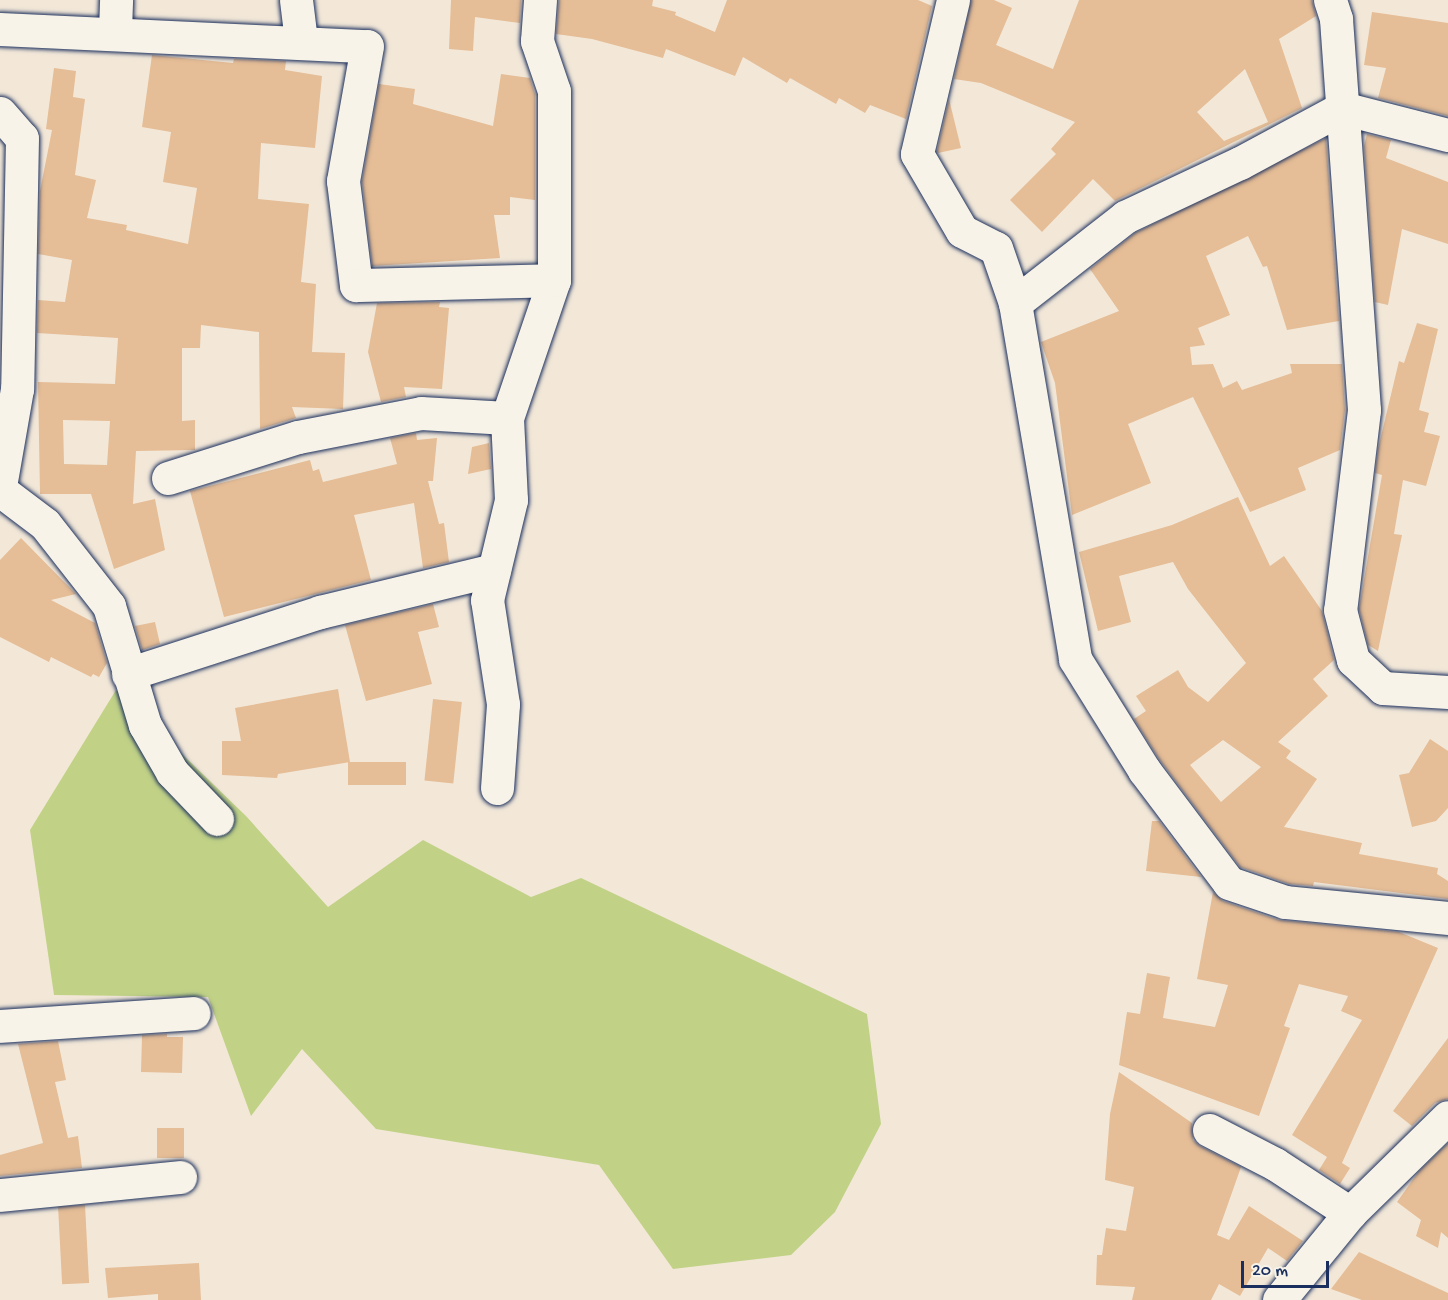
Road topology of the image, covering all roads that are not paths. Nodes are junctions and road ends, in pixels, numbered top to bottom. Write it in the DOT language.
graph roads {
  1 [pos="296,0"];
  2 [pos="540,0"];
  3 [pos="953,0"];
  4 [pos="1330,0"];
  5 [pos="116,16"];
  6 [pos="0,29"];
  7 [pos="302,40"];
  8 [pos="1342,108"];
  9 [pos="0,113"];
  10 [pos="1448,135"];
  11 [pos="554,280"];
  12 [pos="1015,303"];
  13 [pos="8,386"];
  14 [pos="507,417"];
  15 [pos="168,478"];
  16 [pos="0,488"];
  17 [pos="494,570"];
  18 [pos="128,674"];
  19 [pos="1448,692"];
  20 [pos="497,789"];
  21 [pos="217,819"];
  22 [pos="1448,918"];
  23 [pos="194,1013"];
  24 [pos="0,1026"];
  25 [pos="1448,1117"];
  26 [pos="1209,1130"];
  27 [pos="180,1177"];
  28 [pos="0,1194"];
  29 [pos="1350,1213"];
  30 [pos="1279,1300"];
  1 -- 7 [label="street"];
  2 -- 11 [label="street"];
  3 -- 12 [label="street"];
  4 -- 8 [label="street"];
  5 -- 6 [label="street"];
  5 -- 7 [label="street"];
  7 -- 11 [label="street"];
  8 -- 10 [label="street"];
  8 -- 12 [label="street"];
  8 -- 19 [label="street"];
  9 -- 13 [label="street"];
  11 -- 14 [label="street"];
  12 -- 22 [label="street"];
  13 -- 16 [label="street"];
  14 -- 15 [label="street"];
  14 -- 17 [label="street"];
  16 -- 18 [label="street"];
  17 -- 18 [label="street"];
  17 -- 20 [label="street"];
  18 -- 21 [label="street"];
  23 -- 24 [label="street"];
  25 -- 29 [label="street"];
  26 -- 29 [label="street"];
  27 -- 28 [label="street"];
  29 -- 30 [label="street"];
}
